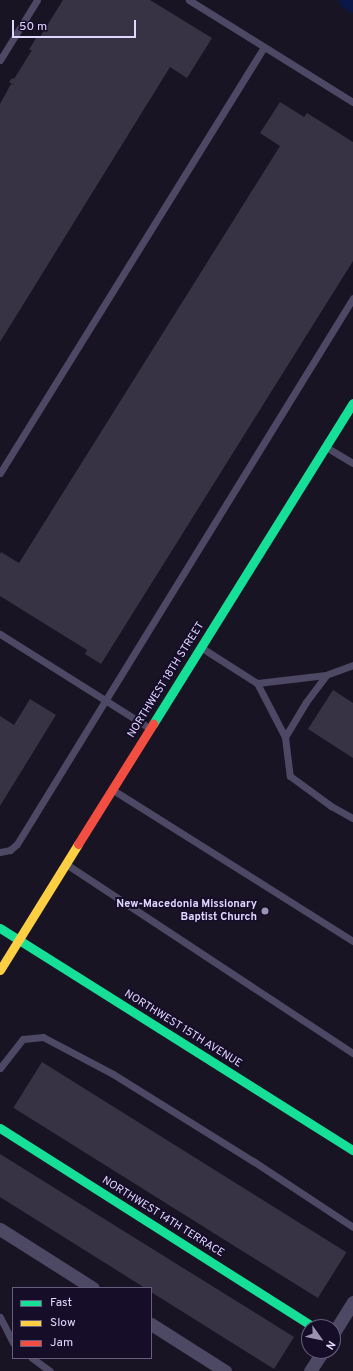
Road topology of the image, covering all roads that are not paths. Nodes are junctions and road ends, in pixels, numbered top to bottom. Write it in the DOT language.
graph roads {
  1 [pos="37,0"];
  2 [pos="190,0"];
  3 [pos="264,47"];
  4 [pos="0,60"];
  5 [pos="353,102"];
  6 [pos="353,298"];
  7 [pos="353,403"];
  8 [pos="326,447"];
  9 [pos="353,463"];
  10 [pos="0,473"];
  11 [pos="0,634"];
  12 [pos="200,647"];
  13 [pos="353,664"];
  14 [pos="326,675"];
  15 [pos="257,683"];
  16 [pos="106,700"];
  17 [pos="150,729"];
  18 [pos="285,737"];
  19 [pos="112,790"];
  20 [pos="353,818"];
  21 [pos="0,852"];
  22 [pos="66,864"];
  23 [pos="0,928"];
  24 [pos="18,940"];
  25 [pos="353,941"];
  26 [pos="0,970"];
  27 [pos="353,1054"];
  28 [pos="0,1068"];
  29 [pos="0,1128"];
  30 [pos="353,1150"];
  31 [pos="353,1227"];
  32 [pos="0,1229"];
  33 [pos="91,1287"];
  34 [pos="353,1302"];
  35 [pos="0,1317"];
  36 [pos="301,1319"];
  37 [pos="341,1321"];
  38 [pos="152,1325"];
  39 [pos="12,1342"];
  40 [pos="33,1359"];
  41 [pos="318,1359"];
  42 [pos="50,1371"];
  43 [pos="225,1371"];
  44 [pos="310,1371"];
  1 -- 4 [label="lane"];
  2 -- 3 [label="lane"];
  3 -- 5 [label="lane"];
  3 -- 10 [label="lane"];
  6 -- 16 [label="lane"];
  7 -- 8 [label="street, NORTHWEST 18TH STREET"];
  8 -- 9 [label="lane"];
  8 -- 12 [label="street, NORTHWEST 18TH STREET"];
  11 -- 16 [label="lane"];
  12 -- 15 [label="lane"];
  12 -- 17 [label="street, NORTHWEST 18TH STREET"];
  13 -- 14 [label="lane"];
  14 -- 15 [label="lane"];
  14 -- 18 [label="lane"];
  15 -- 18 [label="lane"];
  16 -- 17 [label="lane"];
  16 -- 21 [label="lane"];
  17 -- 19 [label="street, NORTHWEST 18TH STREET"];
  18 -- 20 [label="lane"];
  19 -- 22 [label="street, NORTHWEST 18TH STREET"];
  19 -- 25 [label="lane"];
  22 -- 24 [label="street, NORTHWEST 18TH STREET"];
  22 -- 27 [label="lane"];
  23 -- 24 [label="street, NORTHWEST 15TH AVENUE"];
  24 -- 26 [label="street, NORTHWEST 18TH STREET"];
  24 -- 30 [label="street, NORTHWEST 15TH AVENUE"];
  28 -- 31 [label="lane"];
  29 -- 36 [label="street, NORTHWEST 14TH TERRACE"];
  32 -- 33 [label="street"];
  34 -- 37 [label="street"];
  35 -- 39 [label="lane"];
  38 -- 43 [label="street"];
  40 -- 42 [label="lane"];
  41 -- 44 [label="street"];
}
